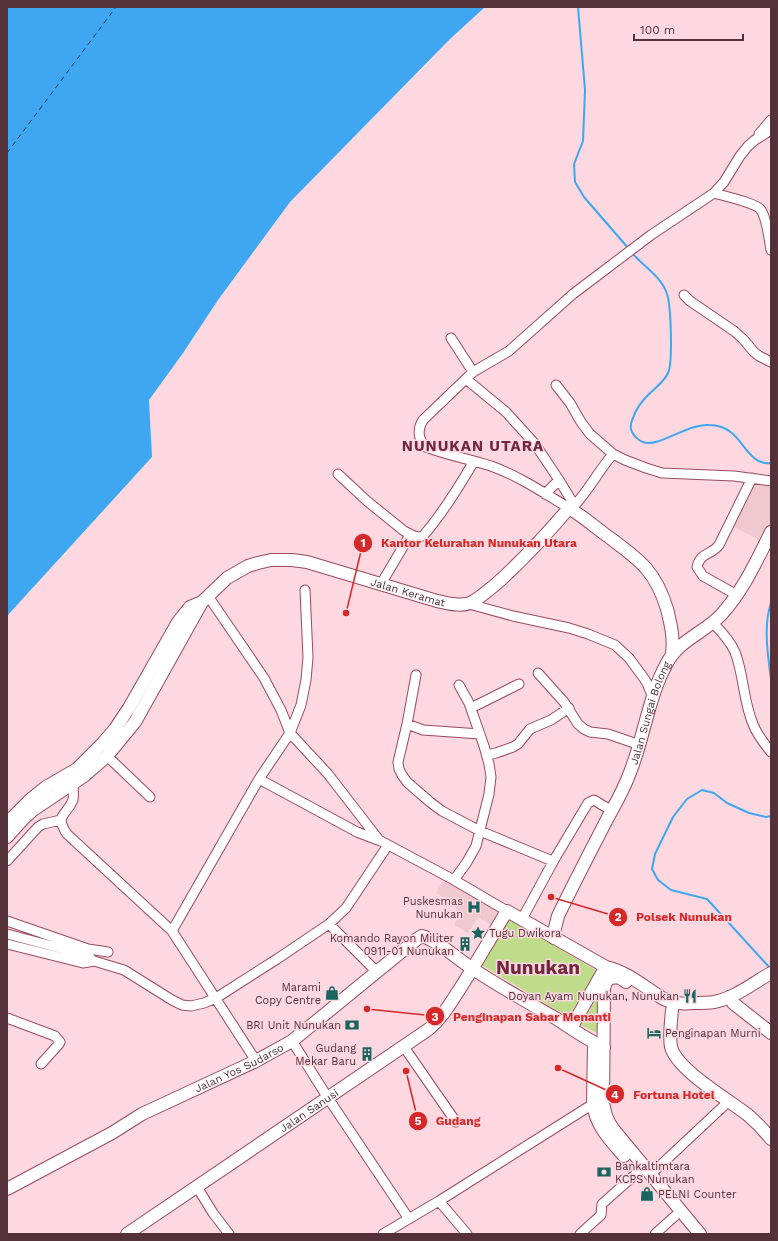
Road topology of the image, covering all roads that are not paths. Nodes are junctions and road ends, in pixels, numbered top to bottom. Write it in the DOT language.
graph roads {
  1 [pos="771,120"];
  2 [pos="771,130"];
  3 [pos="755,140"];
  4 [pos="714,193"];
  5 [pos="771,250"];
  6 [pos="684,295"];
  7 [pos="451,338"];
  8 [pos="771,362"];
  9 [pos="473,372"];
  10 [pos="466,379"];
  11 [pos="556,385"];
  12 [pos="613,454"];
  13 [pos="474,461"];
  14 [pos="338,474"];
  15 [pos="752,478"];
  16 [pos="559,480"];
  17 [pos="771,481"];
  18 [pos="545,494"];
  19 [pos="572,508"];
  20 [pos="771,532"];
  21 [pos="410,535"];
  22 [pos="381,584"];
  23 [pos="305,590"];
  24 [pos="737,595"];
  25 [pos="205,599"];
  26 [pos="469,604"];
  27 [pos="713,623"];
  28 [pos="672,654"];
  29 [pos="538,672"];
  30 [pos="416,675"];
  31 [pos="519,684"];
  32 [pos="459,685"];
  33 [pos="144,692"];
  34 [pos="653,698"];
  35 [pos="471,708"];
  36 [pos="569,708"];
  37 [pos="407,724"];
  38 [pos="290,733"];
  39 [pos="480,734"];
  40 [pos="640,744"];
  41 [pos="771,752"];
  42 [pos="487,755"];
  43 [pos="107,756"];
  44 [pos="81,772"];
  45 [pos="259,779"];
  46 [pos="73,784"];
  47 [pos="150,797"];
  48 [pos="612,811"];
  49 [pos="61,820"];
  50 [pos="7,823"];
  51 [pos="480,831"];
  52 [pos="7,837"];
  53 [pos="379,840"];
  54 [pos="388,845"];
  55 [pos="554,860"];
  56 [pos="7,861"];
  57 [pos="454,880"];
  58 [pos="507,911"];
  59 [pos="558,916"];
  60 [pos="522,919"];
  61 [pos="7,921"];
  62 [pos="329,924"];
  63 [pos="172,931"];
  64 [pos="543,932"];
  65 [pos="7,934"];
  66 [pos="554,938"];
  67 [pos="7,944"];
  68 [pos="108,952"];
  69 [pos="94,961"];
  70 [pos="606,967"];
  71 [pos="472,969"];
  72 [pos="377,972"];
  73 [pos="768,978"];
  74 [pos="216,998"];
  75 [pos="731,1000"];
  76 [pos="672,1010"];
  77 [pos="7,1018"];
  78 [pos="572,1028"];
  79 [pos="771,1033"];
  80 [pos="292,1041"];
  81 [pos="599,1045"];
  82 [pos="404,1047"];
  83 [pos="256,1061"];
  84 [pos="42,1064"];
  85 [pos="328,1098"];
  86 [pos="728,1101"];
  87 [pos="593,1104"];
  88 [pos="456,1122"];
  89 [pos="771,1139"];
  90 [pos="638,1172"];
  91 [pos="650,1175"];
  92 [pos="196,1187"];
  93 [pos="7,1189"];
  94 [pos="439,1201"];
  95 [pos="675,1216"];
  96 [pos="409,1219"];
  97 [pos="695,1233"];
  98 [pos="127,1234"];
  99 [pos="228,1234"];
  100 [pos="383,1234"];
  101 [pos="467,1234"];
  102 [pos="580,1234"];
  103 [pos="655,1234"];
  1 -- 3 [label="street"];
  2 -- 3 [label="street"];
  3 -- 4 [label="street"];
  4 -- 5 [label="street"];
  4 -- 9 [label="street"];
  6 -- 8 [label="street"];
  7 -- 9 [label="street"];
  9 -- 10 [label="street"];
  10 -- 13 [label="street"];
  10 -- 16 [label="street"];
  11 -- 12 [label="street"];
  12 -- 15 [label="street"];
  12 -- 19 [label="street"];
  13 -- 18 [label="street"];
  13 -- 21 [label="street"];
  14 -- 21 [label="street"];
  15 -- 17 [label="street"];
  15 -- 24 [label="street"];
  16 -- 18 [label="street"];
  16 -- 19 [label="street"];
  18 -- 19 [label="street"];
  19 -- 26 [label="street"];
  19 -- 28 [label="street"];
  20 -- 24 [label="street, Jalan Sungai Bolong"];
  21 -- 22 [label="street"];
  22 -- 25 [label="street, Jalan Keramat"];
  22 -- 26 [label="street, Jalan Keramat"];
  23 -- 38 [label="street"];
  24 -- 27 [label="street, Jalan Sungai Bolong"];
  25 -- 33 [label="street, Jalan Keramat"];
  25 -- 38 [label="street"];
  26 -- 34 [label="street"];
  27 -- 28 [label="street, Jalan Sungai Bolong"];
  27 -- 41 [label="street"];
  28 -- 34 [label="street, Jalan Sungai Bolong"];
  29 -- 36 [label="street"];
  30 -- 37 [label="street"];
  31 -- 35 [label="street"];
  32 -- 35 [label="street"];
  33 -- 43 [label="street"];
  33 -- 44 [label="street"];
  34 -- 40 [label="street, Jalan Sungai Bolong"];
  35 -- 39 [label="street"];
  36 -- 40 [label="street"];
  36 -- 42 [label="street"];
  37 -- 39 [label="street"];
  37 -- 51 [label="street"];
  38 -- 45 [label="street"];
  38 -- 53 [label="street"];
  39 -- 42 [label="street"];
  40 -- 48 [label="street, Jalan Sungai Bolong"];
  42 -- 51 [label="street"];
  43 -- 44 [label="street"];
  43 -- 47 [label="street"];
  44 -- 46 [label="street"];
  44 -- 50 [label="street"];
  45 -- 53 [label="street"];
  45 -- 63 [label="street"];
  46 -- 49 [label="street"];
  46 -- 52 [label="street"];
  48 -- 55 [label="street"];
  48 -- 59 [label="street, Jalan Sungai Bolong"];
  49 -- 56 [label="street"];
  49 -- 63 [label="street"];
  51 -- 55 [label="street"];
  51 -- 57 [label="street"];
  53 -- 54 [label="street"];
  54 -- 57 [label="street"];
  54 -- 62 [label="street"];
  55 -- 60 [label="street"];
  57 -- 58 [label="street"];
  58 -- 60 [label="street"];
  58 -- 71 [label="street, Jalan Sanusi"];
  59 -- 64 [label="street, Jalan Sungai Bolong"];
  59 -- 66 [label="street, Jalan Sungai Bolong"];
  60 -- 64 [label="street"];
  61 -- 68 [label="street"];
  62 -- 72 [label="street"];
  62 -- 74 [label="street"];
  63 -- 74 [label="street"];
  64 -- 66 [label="street"];
  65 -- 69 [label="street"];
  66 -- 70 [label="street"];
  67 -- 69 [label="street"];
  69 -- 74 [label="street"];
  70 -- 75 [label="street"];
  70 -- 78 [label="street"];
  71 -- 72 [label="street, Jalan Yos Sudarso"];
  71 -- 78 [label="street"];
  71 -- 82 [label="street, Jalan Sanusi"];
  72 -- 80 [label="street, Jalan Yos Sudarso"];
  73 -- 75 [label="street"];
  74 -- 83 [label="street"];
  75 -- 76 [label="street"];
  75 -- 79 [label="street"];
  76 -- 81 [label="street"];
  76 -- 86 [label="street"];
  77 -- 84 [label="street"];
  78 -- 81 [label="street"];
  80 -- 83 [label="street, Jalan Yos Sudarso"];
  80 -- 85 [label="street"];
  81 -- 87 [label="street"];
  81 -- 91 [label="street"];
  82 -- 85 [label="street, Jalan Sanusi"];
  82 -- 88 [label="street"];
  83 -- 93 [label="street, Jalan Yos Sudarso"];
  85 -- 92 [label="street, Jalan Sanusi"];
  85 -- 96 [label="street"];
  86 -- 89 [label="street"];
  86 -- 91 [label="street"];
  87 -- 90 [label="street"];
  87 -- 94 [label="street"];
  90 -- 95 [label="street"];
  90 -- 102 [label="street"];
  91 -- 97 [label="street"];
  92 -- 98 [label="street, Jalan Sanusi"];
  92 -- 99 [label="street"];
  94 -- 96 [label="street"];
  94 -- 101 [label="street"];
  95 -- 97 [label="street"];
  95 -- 103 [label="street"];
  96 -- 100 [label="street"];
}
